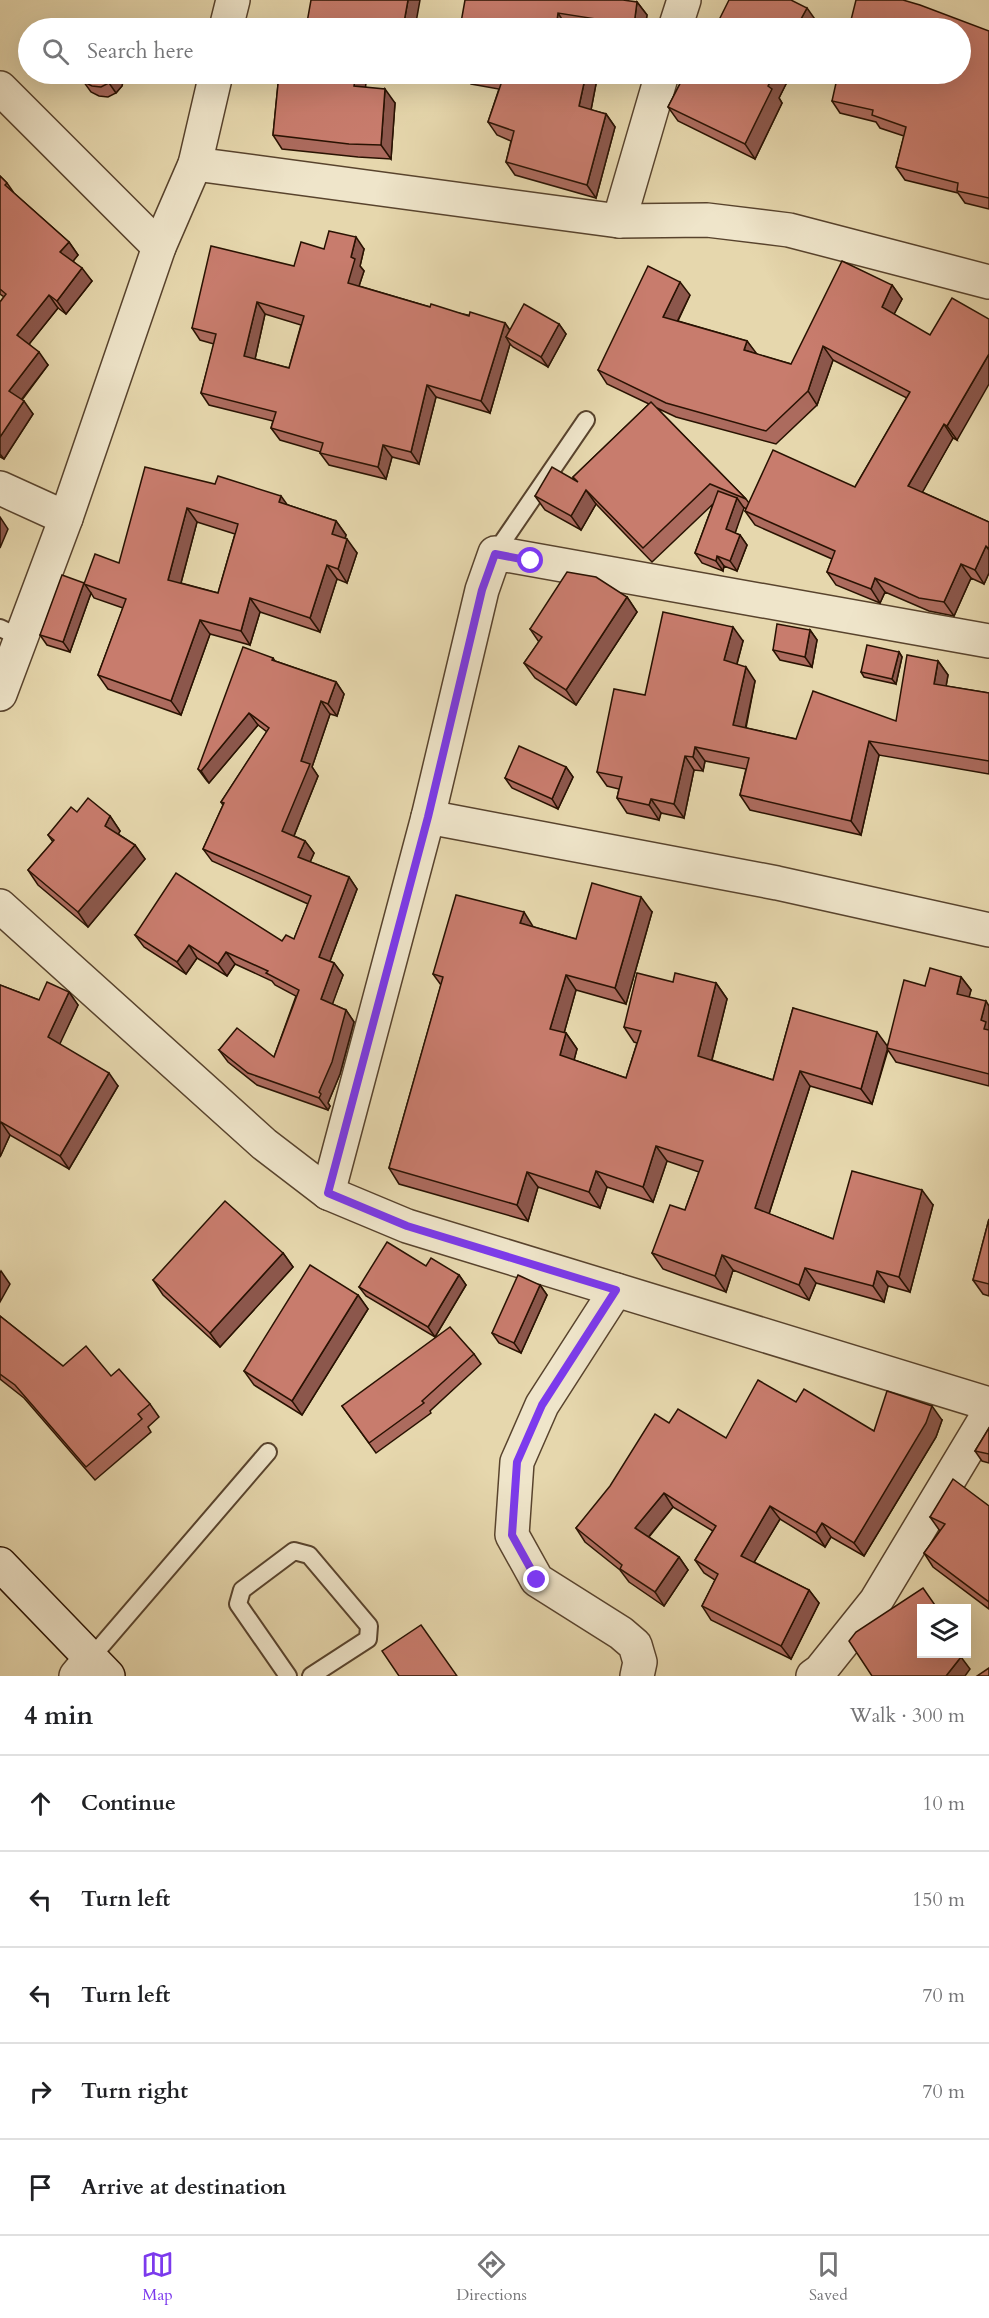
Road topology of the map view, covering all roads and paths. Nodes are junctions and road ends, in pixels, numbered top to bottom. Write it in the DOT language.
graph roads {
  1 [pos="233,0"];
  2 [pos="684,0"];
  3 [pos="228,18"];
  4 [pos="678,18"];
  5 [pos="214,84"];
  6 [pos="659,84"];
  7 [pos="0,88"];
  8 [pos="195,164"];
  9 [pos="619,221"];
  10 [pos="159,246"];
  11 [pos="989,282"];
  12 [pos="586,420"];
  13 [pos="0,488"];
  14 [pos="66,518"];
  15 [pos="495,554"];
  16 [pos="10,633"];
  17 [pos="989,641"];
  18 [pos="0,694"];
  19 [pos="428,817"];
  20 [pos="0,906"];
  21 [pos="989,930"];
  22 [pos="328,1193"];
  23 [pos="616,1290"];
  24 [pos="989,1404"];
  25 [pos="989,1413"];
  26 [pos="268,1452"];
  27 [pos="0,1564"];
  28 [pos="91,1670"];
  29 [pos="288,1676"];
  30 [pos="311,1676"];
  31 [pos="637,1676"];
  32 [pos="813,1676"];
  1 -- 3 [label="street"];
  2 -- 4 [label="street"];
  5 -- 8 [label="street"];
  6 -- 9 [label="street"];
  7 -- 10 [label="street"];
  8 -- 9 [label="street"];
  8 -- 10 [label="street"];
  9 -- 11 [label="street"];
  10 -- 14 [label="street"];
  12 -- 15 [label="lane"];
  13 -- 14 [label="street"];
  14 -- 16 [label="street"];
  15 -- 17 [label="street"];
  15 -- 19 [label="street"];
  16 -- 18 [label="street"];
  19 -- 21 [label="street"];
  19 -- 22 [label="street"];
  20 -- 22 [label="street"];
  22 -- 23 [label="street"];
  23 -- 24 [label="street"];
  23 -- 31 [label="street"];
  25 -- 32 [label="street"];
  26 -- 28 [label="lane"];
  27 -- 28 [label="street"];
  29 -- 30 [label="lane"];
}
